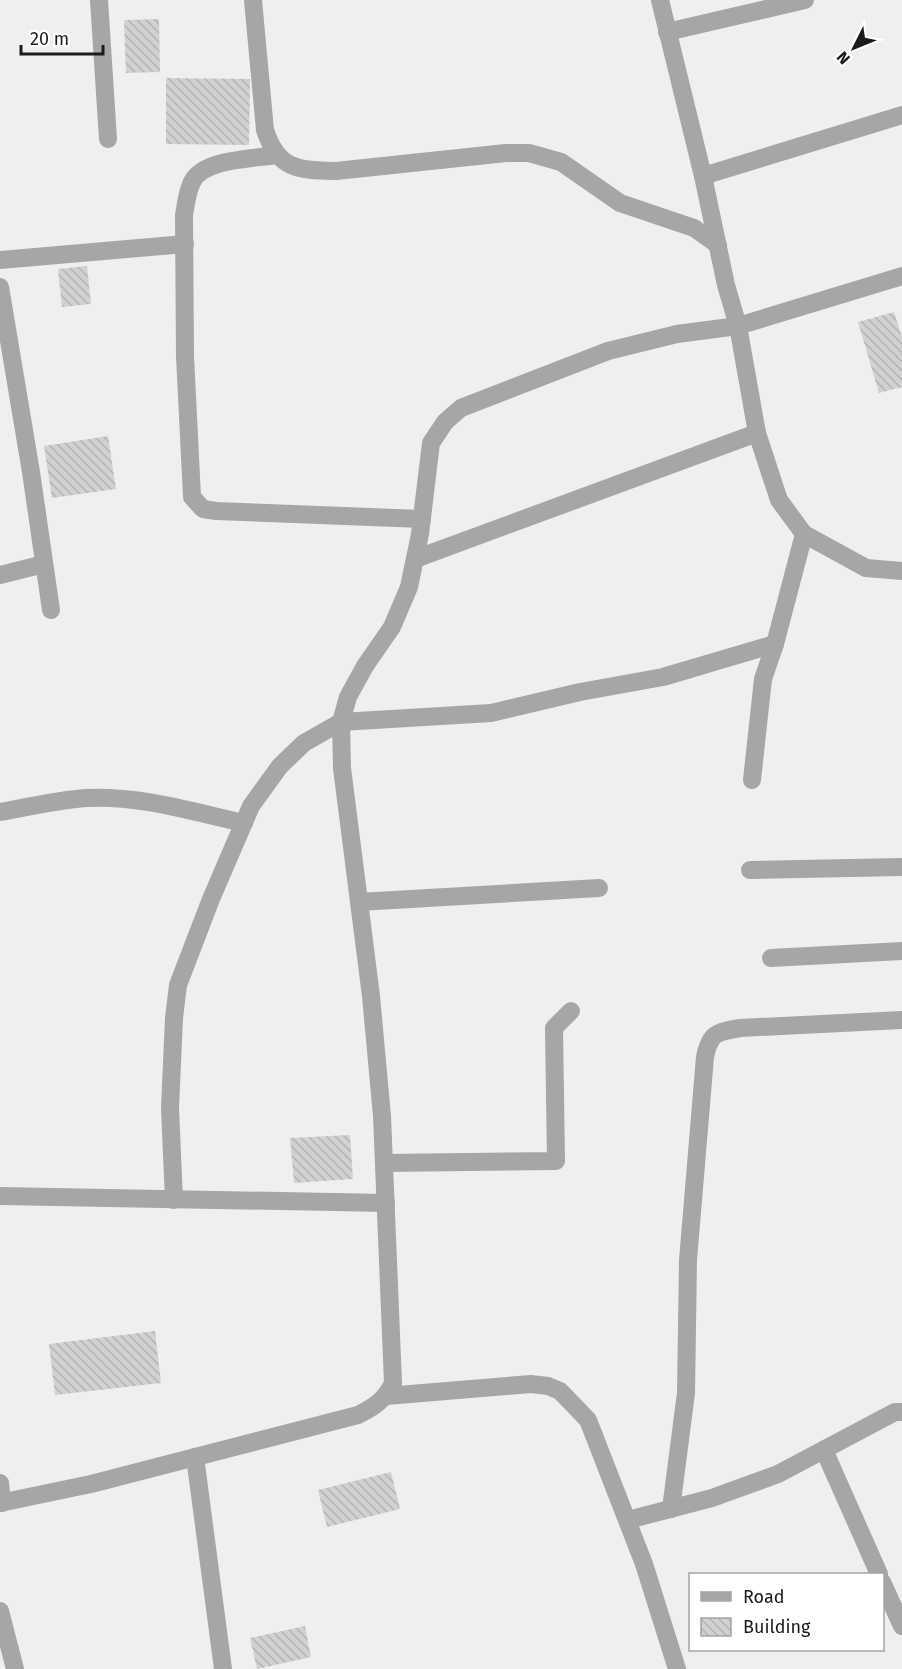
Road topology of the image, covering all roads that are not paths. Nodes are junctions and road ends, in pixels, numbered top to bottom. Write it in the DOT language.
graph roads {
  1 [pos="99,0"];
  2 [pos="253,0"];
  3 [pos="660,0"];
  4 [pos="805,0"];
  5 [pos="667,32"];
  6 [pos="902,115"];
  7 [pos="108,139"];
  8 [pos="276,155"];
  9 [pos="703,176"];
  10 [pos="184,244"];
  11 [pos="718,245"];
  12 [pos="0,260"];
  13 [pos="902,276"];
  14 [pos="0,287"];
  15 [pos="738,326"];
  16 [pos="757,433"];
  17 [pos="422,519"];
  18 [pos="804,534"];
  19 [pos="415,559"];
  20 [pos="44,564"];
  21 [pos="902,571"];
  22 [pos="0,575"];
  23 [pos="51,610"];
  24 [pos="775,644"];
  25 [pos="341,722"];
  26 [pos="752,780"];
  27 [pos="0,812"];
  28 [pos="244,823"];
  29 [pos="902,867"];
  30 [pos="750,870"];
  31 [pos="599,888"];
  32 [pos="358,902"];
  33 [pos="902,951"];
  34 [pos="771,958"];
  35 [pos="571,1011"];
  36 [pos="902,1020"];
  37 [pos="384,1164"];
  38 [pos="0,1196"];
  39 [pos="174,1200"];
  40 [pos="386,1203"];
  41 [pos="386,1396"];
  42 [pos="902,1412"];
  43 [pos="824,1450"];
  44 [pos="195,1457"];
  45 [pos="0,1483"];
  46 [pos="1,1503"];
  47 [pos="671,1509"];
  48 [pos="628,1520"];
  49 [pos="878,1573"];
  50 [pos="884,1586"];
  51 [pos="0,1611"];
  52 [pos="902,1626"];
  53 [pos="15,1669"];
  54 [pos="224,1669"];
  55 [pos="677,1669"];
  1 -- 7 [label="street"];
  2 -- 8 [label="street"];
  3 -- 5 [label="street"];
  4 -- 5 [label="street"];
  5 -- 9 [label="street"];
  6 -- 9 [label="street"];
  8 -- 10 [label="street"];
  8 -- 11 [label="street"];
  9 -- 11 [label="street"];
  10 -- 12 [label="street"];
  10 -- 17 [label="street"];
  11 -- 15 [label="street"];
  13 -- 15 [label="street"];
  14 -- 20 [label="street"];
  15 -- 16 [label="street"];
  15 -- 17 [label="street"];
  16 -- 18 [label="street"];
  16 -- 19 [label="street"];
  17 -- 19 [label="street"];
  18 -- 21 [label="street"];
  18 -- 24 [label="street"];
  19 -- 25 [label="street"];
  20 -- 22 [label="street"];
  20 -- 23 [label="street"];
  24 -- 25 [label="street"];
  24 -- 26 [label="street"];
  25 -- 28 [label="street"];
  25 -- 32 [label="street"];
  27 -- 28 [label="street"];
  28 -- 39 [label="street"];
  29 -- 30 [label="street"];
  31 -- 32 [label="street"];
  32 -- 37 [label="street"];
  33 -- 34 [label="street"];
  35 -- 37 [label="street"];
  36 -- 47 [label="street"];
  37 -- 40 [label="street"];
  38 -- 39 [label="street"];
  39 -- 40 [label="street"];
  40 -- 41 [label="street"];
  41 -- 44 [label="street"];
  41 -- 48 [label="street"];
  42 -- 43 [label="street"];
  43 -- 47 [label="street"];
  43 -- 49 [label="street"];
  44 -- 46 [label="street"];
  44 -- 54 [label="street"];
  45 -- 46 [label="street"];
  47 -- 48 [label="street"];
  48 -- 55 [label="street"];
  50 -- 52 [label="street"];
  51 -- 53 [label="street"];
}
